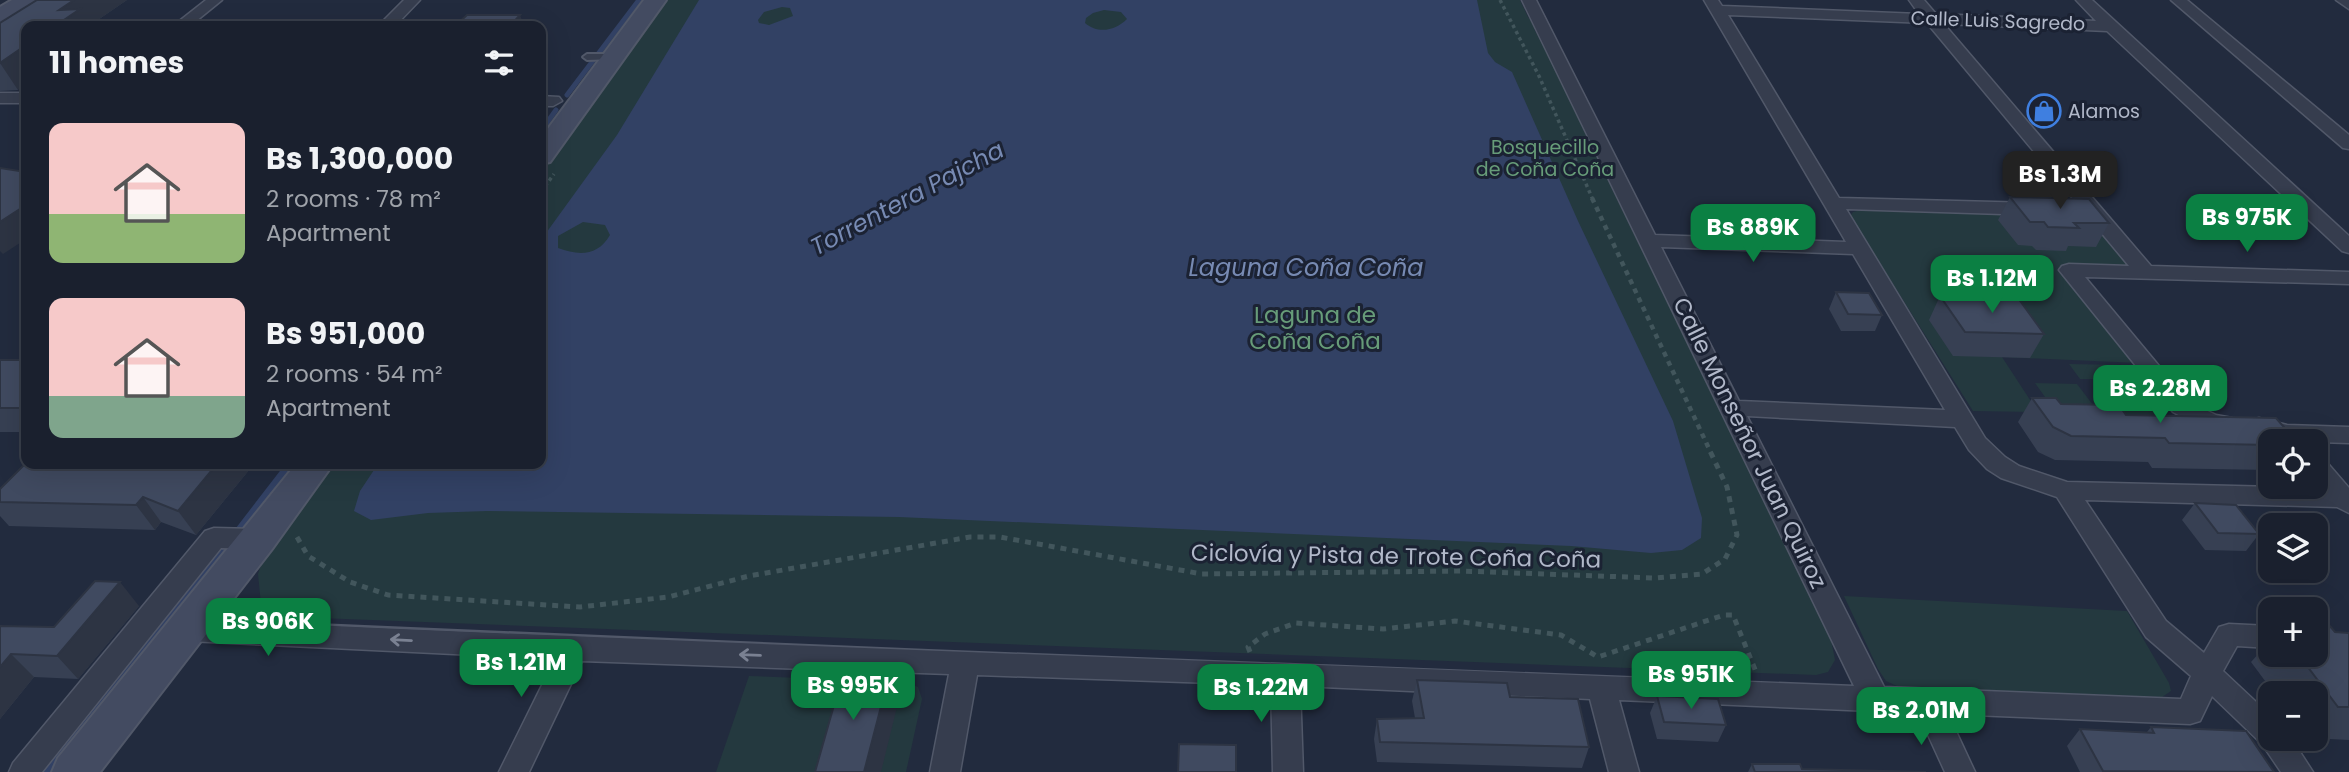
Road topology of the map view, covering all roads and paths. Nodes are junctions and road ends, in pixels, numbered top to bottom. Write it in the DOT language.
graph roads {
  1 [pos="27,0"];
  2 [pos="50,0"];
  3 [pos="215,0"];
  4 [pos="413,0"];
  5 [pos="629,0"];
  6 [pos="655,0"];
  7 [pos="1500,0"];
  8 [pos="1529,0"];
  9 [pos="1916,0"];
  10 [pos="2083,0"];
  11 [pos="2178,0"];
  12 [pos="2343,0"];
  13 [pos="2349,4"];
  14 [pos="1714,5"];
  15 [pos="0,17"];
  16 [pos="1932,19"];
  17 [pos="188,21"];
  18 [pos="391,21"];
  19 [pos="2110,26"];
  20 [pos="0,32"];
  21 [pos="598,57"];
  22 [pos="0,98"];
  23 [pos="21,98"];
  24 [pos="547,101"];
  25 [pos="580,101"];
  26 [pos="2349,144"];
  27 [pos="546,149"];
  28 [pos="1832,203"];
  29 [pos="2096,211"];
  30 [pos="1650,240"];
  31 [pos="2349,247"];
  32 [pos="1858,248"];
  33 [pos="2145,272"];
  34 [pos="2349,278"];
  35 [pos="1732,408"];
  36 [pos="1963,419"];
  37 [pos="2269,429"];
  38 [pos="2349,435"];
  39 [pos="2328,436"];
  40 [pos="311,469"];
  41 [pos="2328,481"];
  42 [pos="2066,491"];
  43 [pos="2346,501"];
  44 [pos="303,527"];
  45 [pos="256,539"];
  46 [pos="188,630"];
  47 [pos="2258,636"];
  48 [pos="574,649"];
  49 [pos="965,664"];
  50 [pos="1255,673"];
  51 [pos="2207,673"];
  52 [pos="1285,674"];
  53 [pos="1602,689"];
  54 [pos="1765,695"];
  55 [pos="1875,699"];
  56 [pos="1927,701"];
  57 [pos="2258,722"];
  58 [pos="2283,751"];
  59 [pos="24,772"];
  60 [pos="74,772"];
  61 [pos="514,772"];
  62 [pos="945,772"];
  63 [pos="1288,772"];
  64 [pos="1624,772"];
  65 [pos="1960,772"];
  66 [pos="2298,772"];
  1 -- 15 [label="main road"];
  2 -- 20 [label="main road"];
  3 -- 17 [label="street"];
  4 -- 18 [label="street"];
  5 -- 21 [label="main road"];
  6 -- 21 [label="main road"];
  7 -- 44 [label="path, Ciclovía y Pista de Trote Coña Coña"];
  8 -- 30 [label="street, Calle Monseñor Juan Quiroz"];
  9 -- 16 [label="street"];
  10 -- 19 [label="street"];
  11 -- 26 [label="street"];
  12 -- 13 [label="street"];
  14 -- 16 [label="street, Calle Luis Sagredo"];
  14 -- 28 [label="street"];
  16 -- 19 [label="street, Calle Luis Sagredo"];
  16 -- 29 [label="street"];
  19 -- 31 [label="street"];
  21 -- 24 [label="main road"];
  21 -- 25 [label="main road"];
  22 -- 23 [label="street"];
  24 -- 25 [label="main road"];
  25 -- 27 [label="main road"];
  28 -- 29 [label="street"];
  28 -- 32 [label="street"];
  29 -- 33 [label="street"];
  30 -- 32 [label="street"];
  30 -- 35 [label="street, Calle Monseñor Juan Quiroz"];
  32 -- 36 [label="street"];
  33 -- 34 [label="street"];
  33 -- 37 [label="street"];
  35 -- 36 [label="street"];
  35 -- 55 [label="street, Calle Monseñor Juan Quiroz"];
  36 -- 42 [label="street"];
  38 -- 39 [label="street"];
  40 -- 45 [label="main road"];
  41 -- 43 [label="street"];
  42 -- 43 [label="street"];
  42 -- 51 [label="street"];
  45 -- 46 [label="main road"];
  45 -- 59 [label="street"];
  48 -- 46 [label="street, one-way"];
  46 -- 60 [label="main road"];
  47 -- 51 [label="street"];
  49 -- 48 [label="street, one-way"];
  48 -- 61 [label="street"];
  49 -- 50 [label="street"];
  49 -- 62 [label="street"];
  50 -- 52 [label="street"];
  50 -- 54 [label="path"];
  51 -- 56 [label="street"];
  51 -- 57 [label="street"];
  52 -- 53 [label="street"];
  52 -- 63 [label="street"];
  53 -- 54 [label="street"];
  53 -- 64 [label="street"];
  54 -- 55 [label="street"];
  55 -- 56 [label="street"];
  56 -- 65 [label="street"];
  58 -- 66 [label="street"];
}
